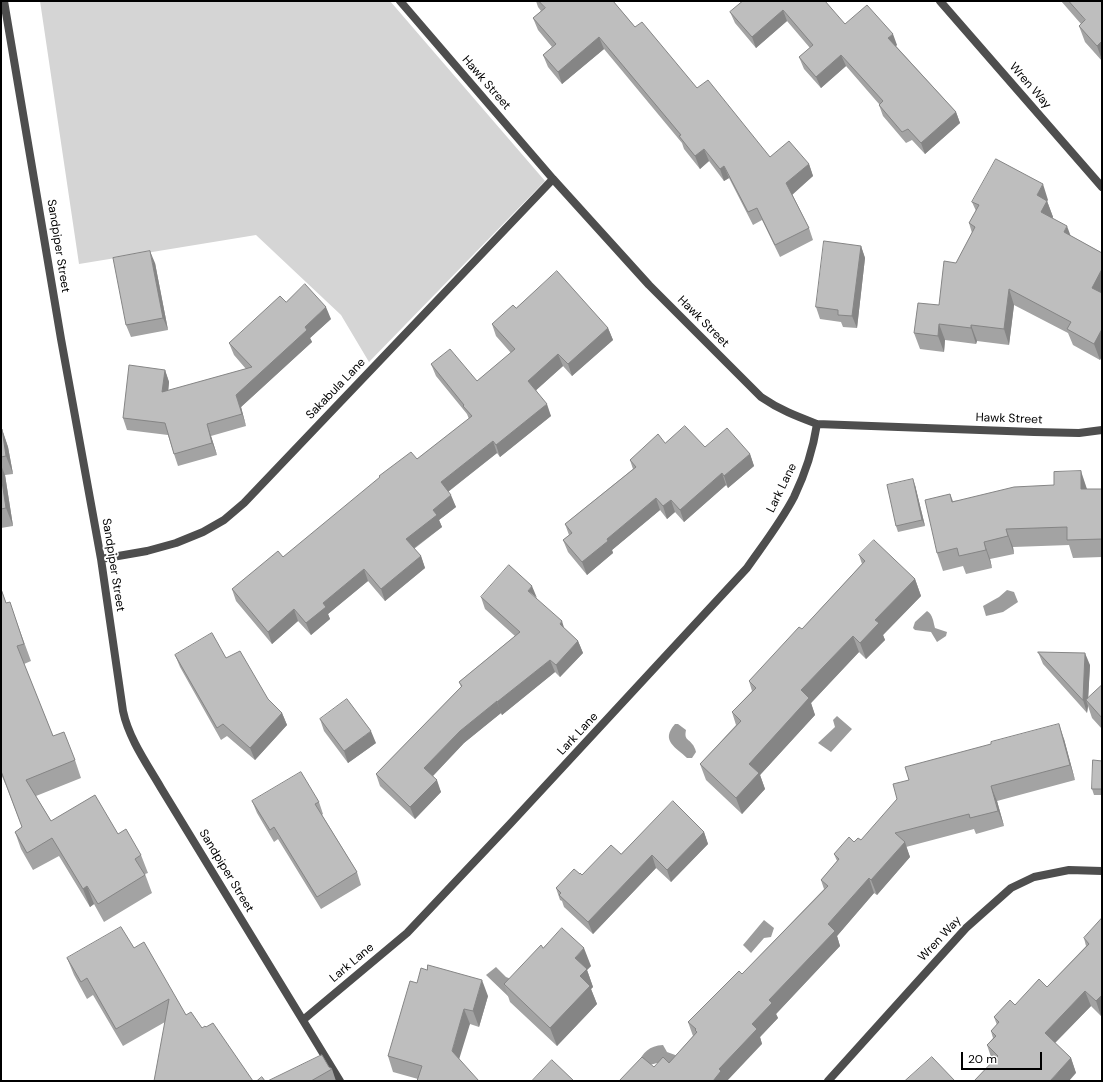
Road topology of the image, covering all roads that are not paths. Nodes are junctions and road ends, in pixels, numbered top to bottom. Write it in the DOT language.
graph roads {
  1 [pos="4,1"];
  2 [pos="400,1"];
  3 [pos="940,1"];
  4 [pos="553,179"];
  5 [pos="1102,187"];
  6 [pos="817,424"];
  7 [pos="1102,430"];
  8 [pos="101,559"];
  9 [pos="1102,870"];
  10 [pos="302,1020"];
  11 [pos="340,1081"];
  12 [pos="828,1081"];
  1 -- 8 [label="street, Sandpiper Street"];
  2 -- 4 [label="street, Hawk Street"];
  3 -- 5 [label="street, Wren Way"];
  4 -- 6 [label="street, Hawk Street"];
  4 -- 8 [label="street, Sakabula Lane"];
  6 -- 7 [label="street, Hawk Street"];
  6 -- 10 [label="street, Lark Lane"];
  8 -- 10 [label="street, Sandpiper Street"];
  9 -- 12 [label="street, Wren Way"];
  10 -- 11 [label="street, Sandpiper Street"];
}
